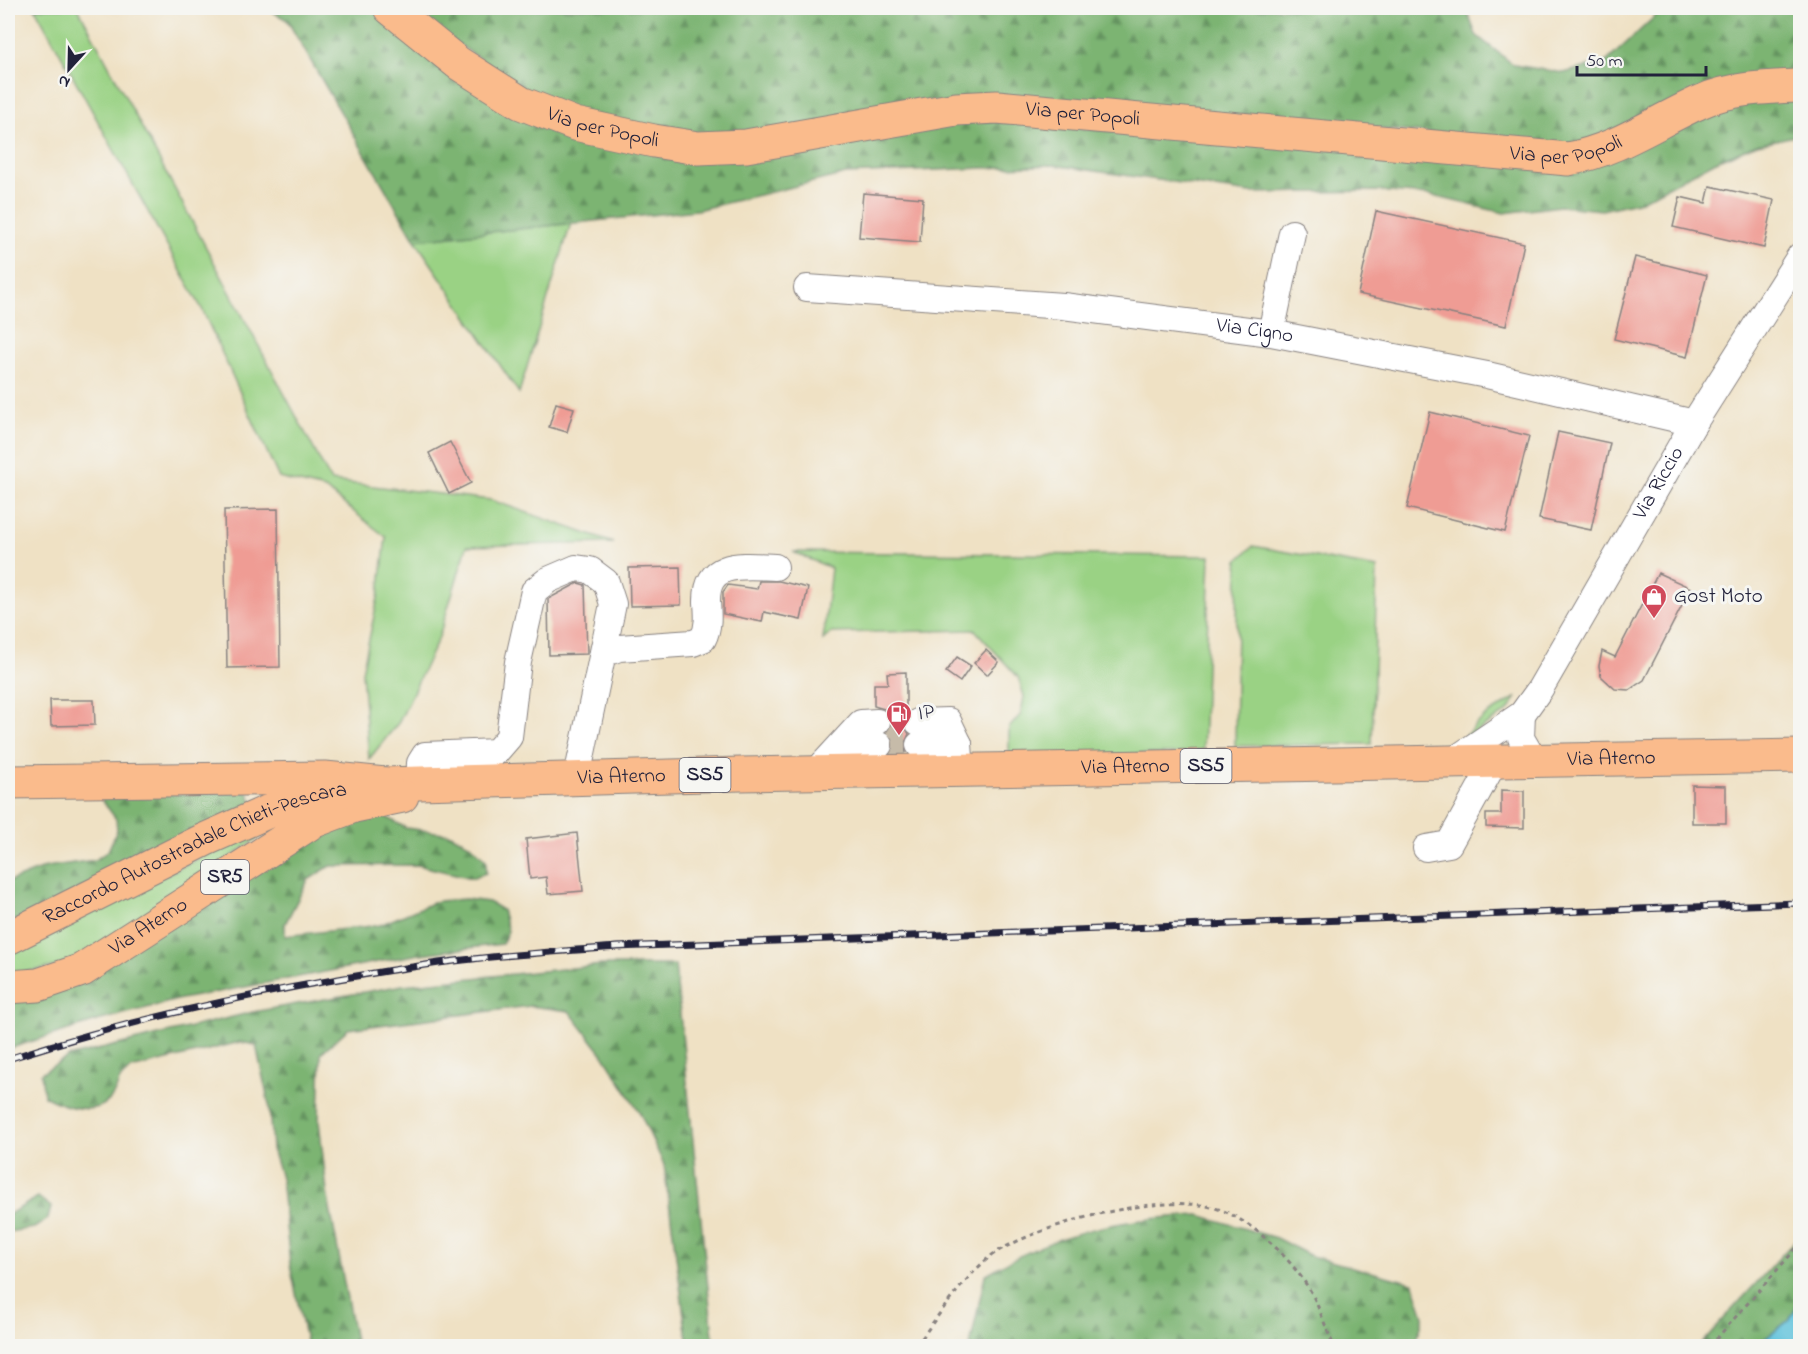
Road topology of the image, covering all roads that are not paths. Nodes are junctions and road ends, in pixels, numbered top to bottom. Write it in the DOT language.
graph roads {
  1 [pos="390,8"];
  2 [pos="1800,86"];
  3 [pos="1292,233"];
  4 [pos="1800,256"];
  5 [pos="807,288"];
  6 [pos="1270,333"];
  7 [pos="1694,423"];
  8 [pos="775,567"];
  9 [pos="603,654"];
  10 [pos="1522,714"];
  11 [pos="919,733"];
  12 [pos="878,734"];
  13 [pos="1800,756"];
  14 [pos="960,757"];
  15 [pos="1534,760"];
  16 [pos="1495,761"];
  17 [pos="1451,762"];
  18 [pos="815,773"];
  19 [pos="578,777"];
  20 [pos="434,781"];
  21 [pos="8,782"];
  22 [pos="385,784"];
  23 [pos="1426,848"];
  24 [pos="8,938"];
  25 [pos="8,987"];
  1 -- 2 [label="main road, Via per Popoli"];
  3 -- 6 [label="lane"];
  4 -- 7 [label="lane, Via Riccio"];
  5 -- 6 [label="lane, Via Cigno"];
  6 -- 7 [label="lane, Via Cigno"];
  7 -- 10 [label="lane, Via Riccio"];
  8 -- 9 [label="lane"];
  9 -- 19 [label="lane"];
  9 -- 20 [label="lane"];
  10 -- 15 [label="lane"];
  10 -- 17 [label="lane, Via Riccio"];
  11 -- 14 [label="lane"];
  12 -- 18 [label="lane"];
  13 -- 15 [label="main road, Via Aterno / SS5"];
  14 -- 17 [label="main road, Via Aterno / SS5"];
  14 -- 18 [label="main road, Via Aterno / SS5"];
  15 -- 16 [label="main road, Via Aterno / SS5"];
  16 -- 17 [label="main road, Via Aterno / SS5"];
  16 -- 23 [label="lane"];
  18 -- 19 [label="main road, Via Aterno / SS5"];
  19 -- 20 [label="main road, Via Aterno / SS5"];
  20 -- 22 [label="main road, Via Aterno / SS5"];
  20 -- 25 [label="main road, Via Aterno / SR5"];
  21 -- 22 [label="main road, Via Aterno"];
  22 -- 24 [label="main road, Raccordo Autostradale Chieti-Pescara"];
}
